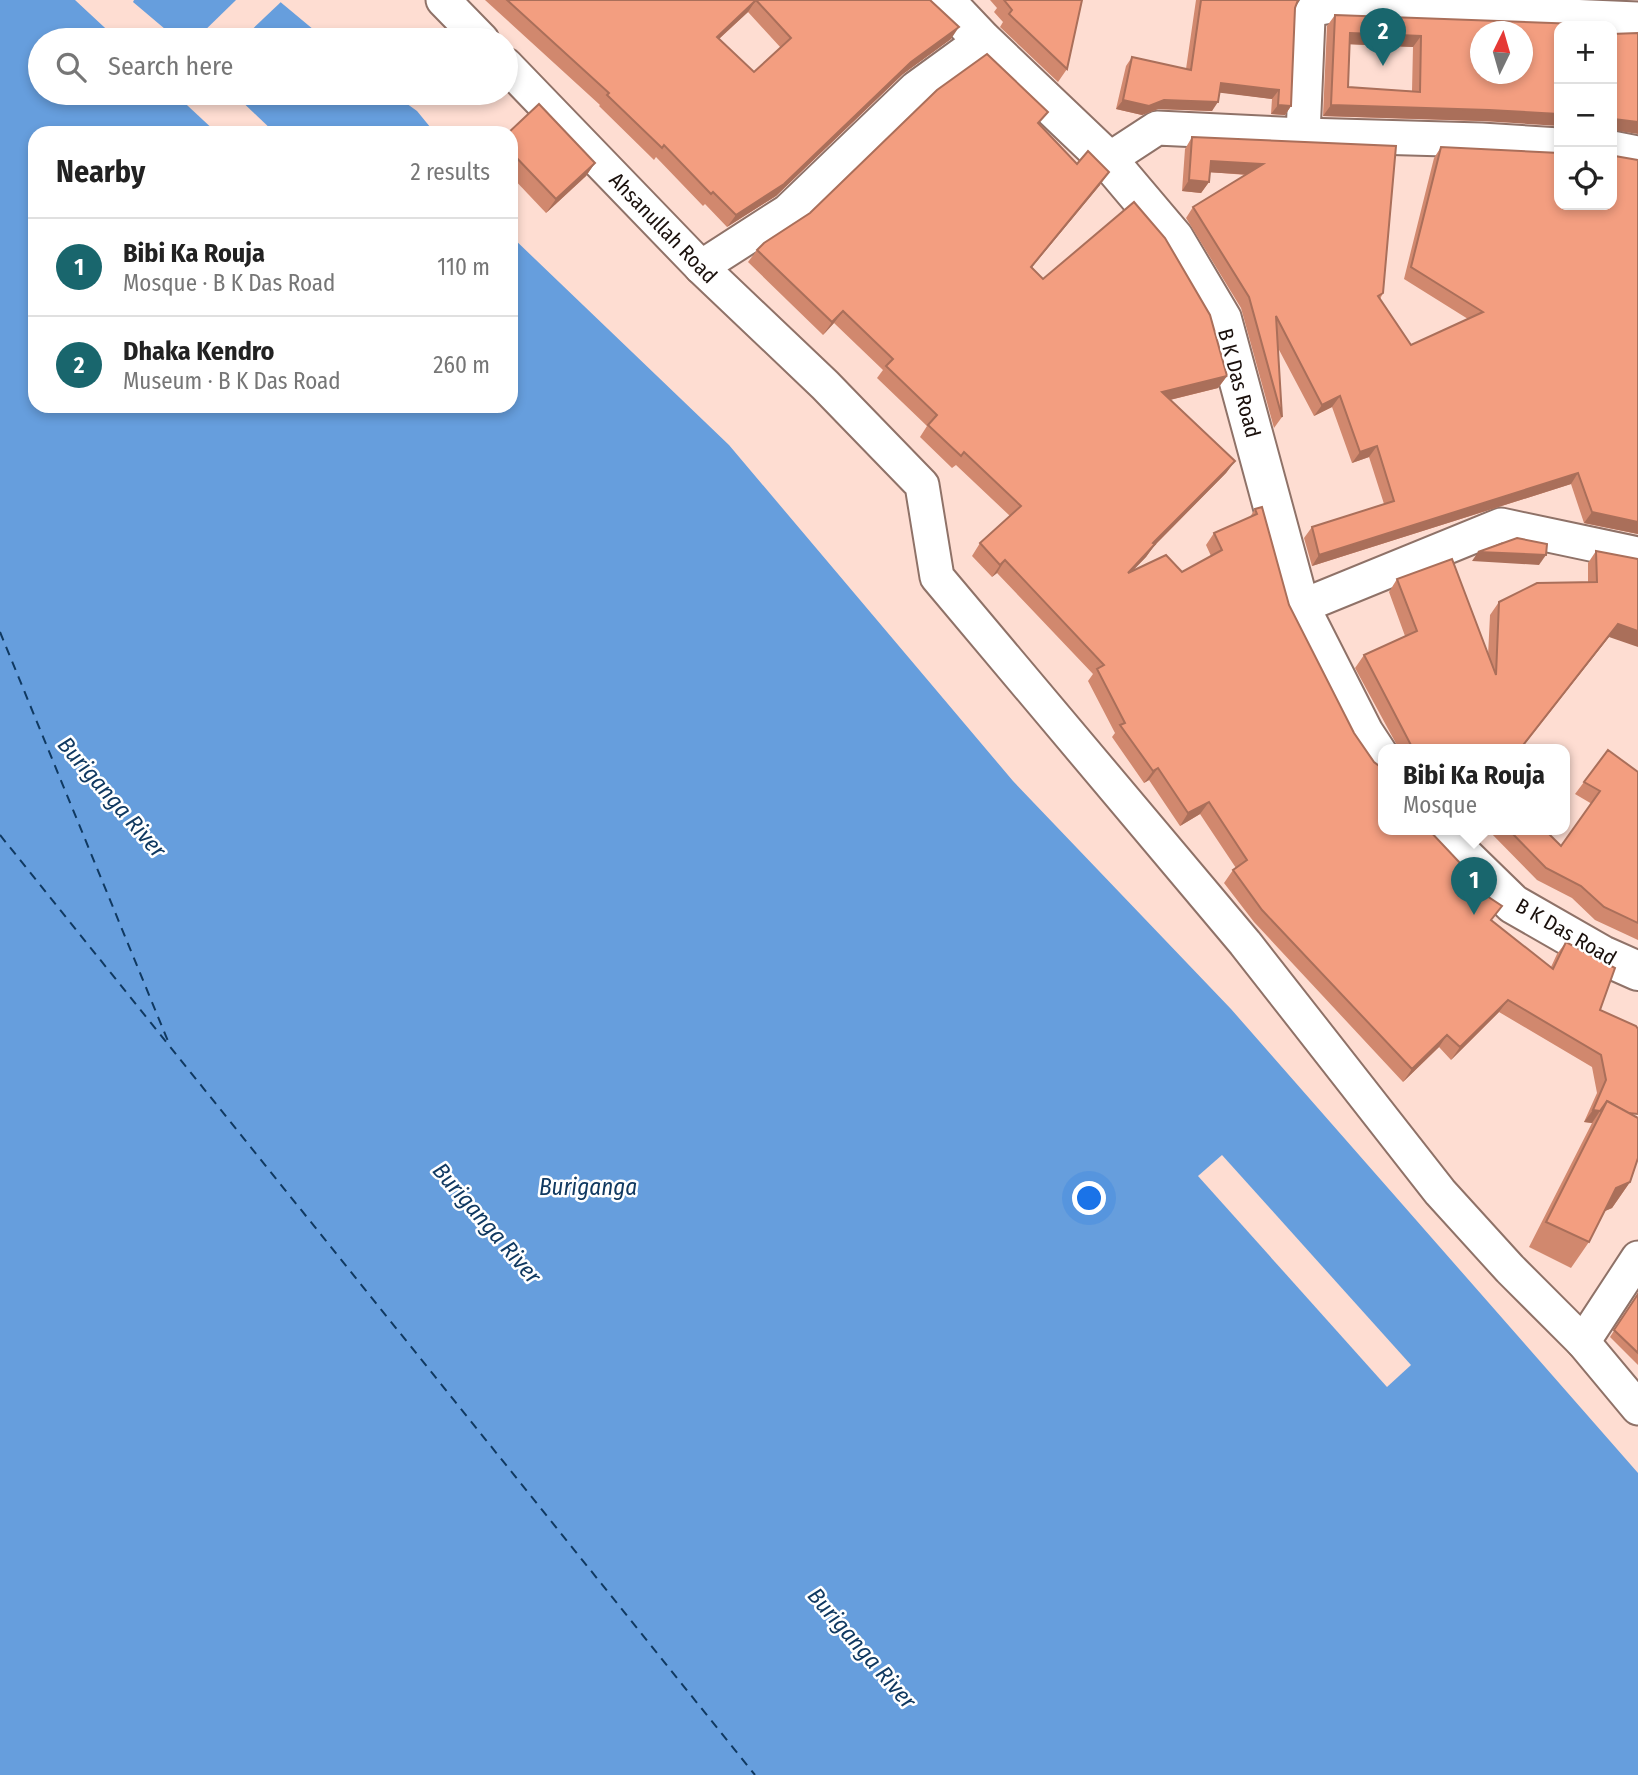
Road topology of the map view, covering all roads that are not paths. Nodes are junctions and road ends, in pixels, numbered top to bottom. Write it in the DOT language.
graph roads {
  1 [pos="443,0"];
  2 [pos="944,0"];
  3 [pos="1638,19"];
  4 [pos="470,28"];
  5 [pos="982,40"];
  6 [pos="518,77"];
  7 [pos="1303,135"];
  8 [pos="1554,145"];
  9 [pos="1617,149"];
  10 [pos="1638,153"];
  11 [pos="1108,160"];
  12 [pos="701,267"];
  13 [pos="1638,554"];
  14 [pos="1300,607"];
  15 [pos="1378,754"];
  16 [pos="1442,835"];
  17 [pos="1638,971"];
  18 [pos="1638,1258"];
  19 [pos="1583,1342"];
  20 [pos="1638,1408"];
  1 -- 4 [label="street"];
  2 -- 5 [label="street, B K Das Road"];
  3 -- 7 [label="street"];
  5 -- 11 [label="street, B K Das Road"];
  5 -- 12 [label="street"];
  6 -- 12 [label="street, Ahsanullah Road"];
  7 -- 8 [label="street"];
  7 -- 11 [label="street"];
  9 -- 10 [label="street"];
  11 -- 14 [label="street, B K Das Road"];
  12 -- 19 [label="street, Ahsanullah Road"];
  13 -- 14 [label="street"];
  14 -- 15 [label="street, B K Das Road"];
  16 -- 17 [label="street, B K Das Road"];
  18 -- 19 [label="street"];
  19 -- 20 [label="street, Ahsanullah Road"];
}
